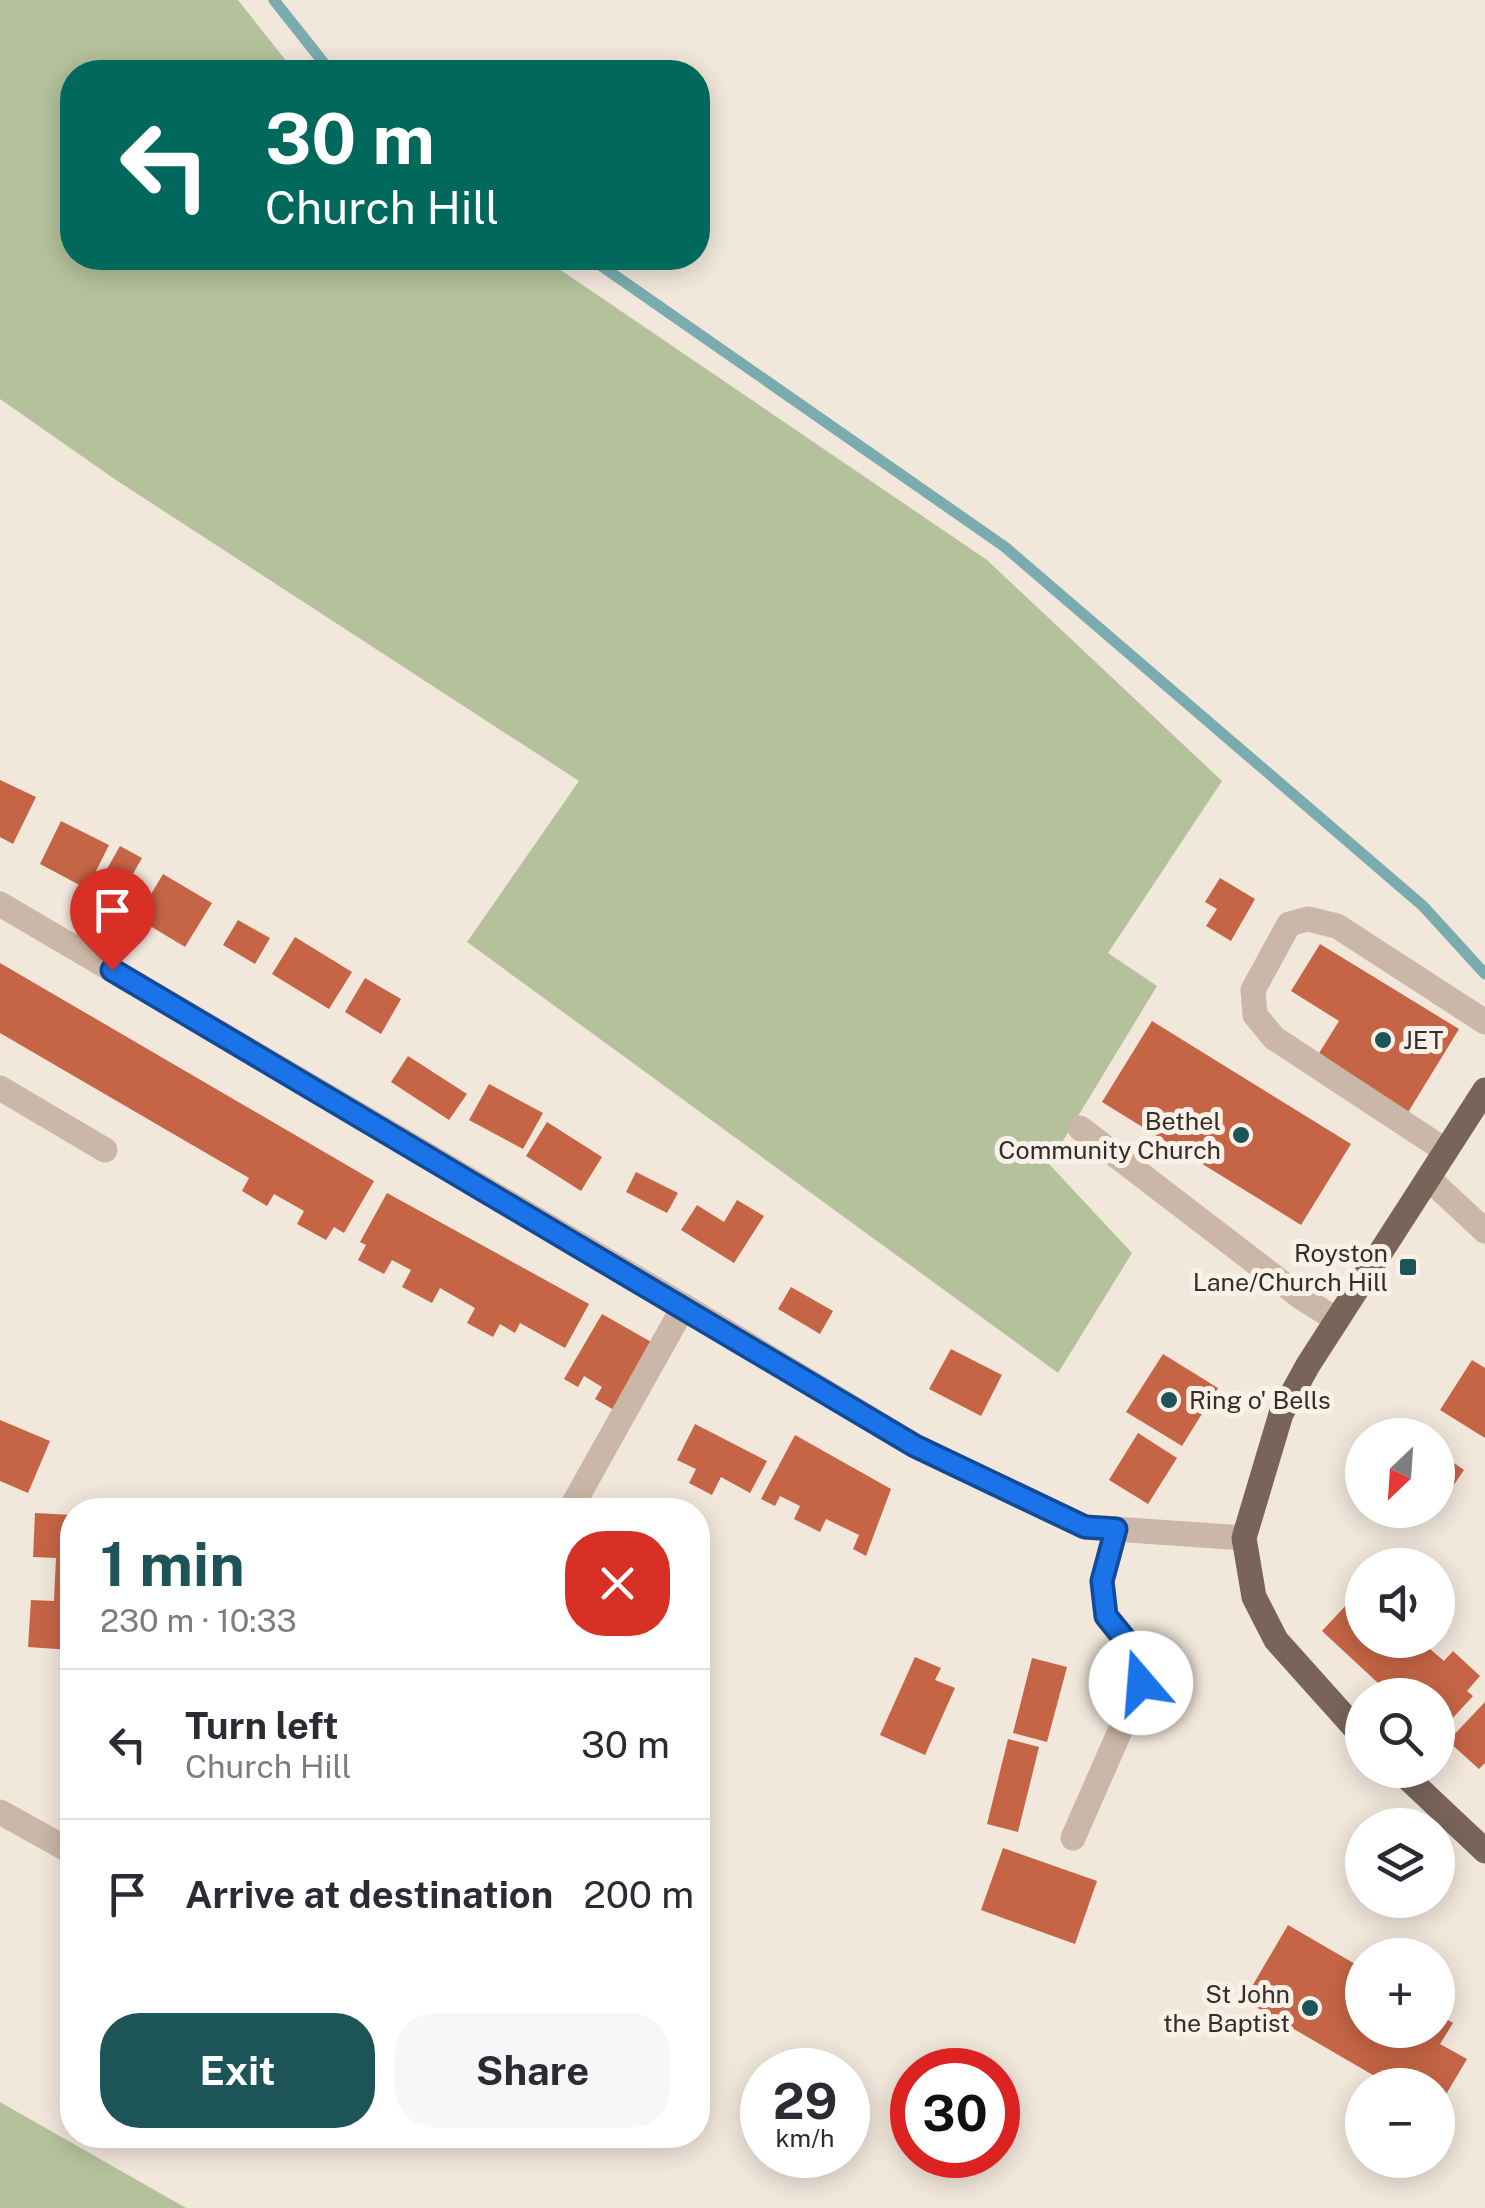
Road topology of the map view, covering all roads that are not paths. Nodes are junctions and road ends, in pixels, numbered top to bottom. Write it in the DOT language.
graph roads {
  1 [pos="4,914"];
  2 [pos="1485,1022"];
  3 [pos="0,1088"];
  4 [pos="1485,1090"];
  5 [pos="1080,1128"];
  6 [pos="105,1150"];
  7 [pos="1446,1151"];
  8 [pos="1428,1178"];
  9 [pos="1485,1231"];
  10 [pos="684,1306"];
  11 [pos="1337,1320"];
  12 [pos="577,1498"];
  13 [pos="1116,1529"];
  14 [pos="1244,1538"];
  15 [pos="1345,1717"];
  16 [pos="1418,1788"];
  17 [pos="0,1812"];
  18 [pos="1073,1838"];
  19 [pos="60,1845"];
  20 [pos="1485,1851"];
  1 -- 10 [label="street"];
  2 -- 7 [label="street"];
  3 -- 6 [label="street"];
  4 -- 7 [label="main road"];
  5 -- 11 [label="street"];
  7 -- 8 [label="main road"];
  8 -- 9 [label="street"];
  8 -- 11 [label="main road"];
  10 -- 12 [label="street"];
  10 -- 13 [label="street"];
  11 -- 14 [label="main road"];
  13 -- 14 [label="street"];
  13 -- 18 [label="street"];
  14 -- 15 [label="main road"];
  16 -- 20 [label="main road"];
  17 -- 19 [label="street"];
}
